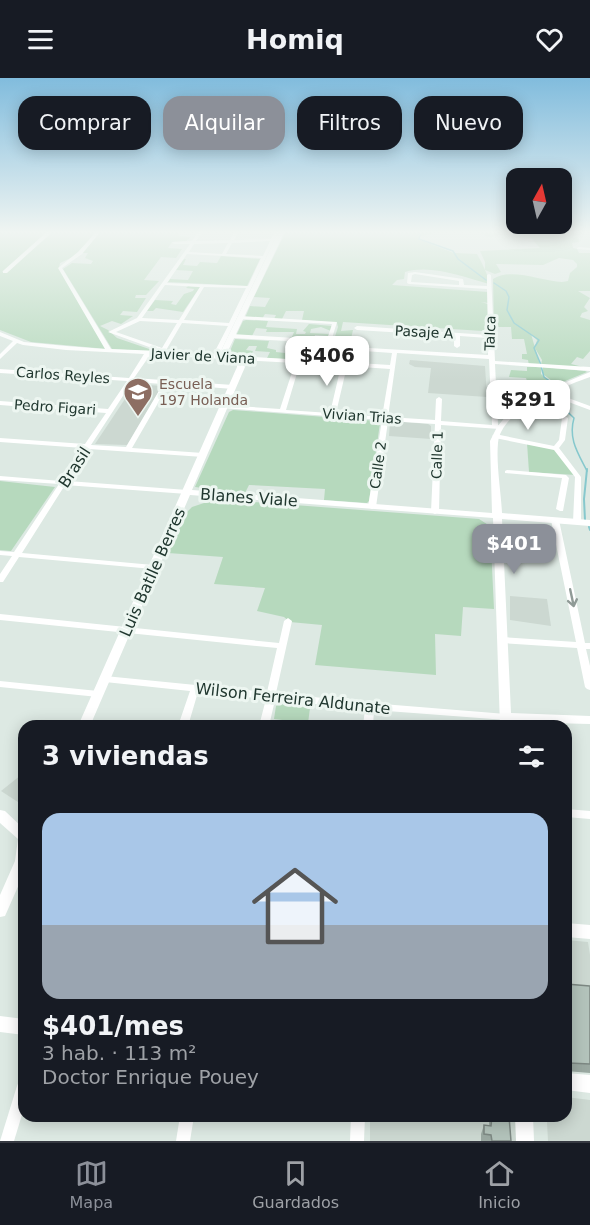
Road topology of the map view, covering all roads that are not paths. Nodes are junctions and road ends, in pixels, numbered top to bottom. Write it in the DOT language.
graph roads {
  1 [pos="67,281"];
  2 [pos="166,281"];
  3 [pos="252,281"];
  4 [pos="257,281"];
  5 [pos="409,281"];
  6 [pos="461,281"];
  7 [pos="489,281"];
  8 [pos="164,284"];
  9 [pos="203,285"];
  10 [pos="462,286"];
  11 [pos="249,288"];
  12 [pos="490,288"];
  13 [pos="240,318"];
  14 [pos="139,319"];
  15 [pos="180,322"];
  16 [pos="231,324"];
  17 [pos="357,328"];
  18 [pos="369,329"];
  19 [pos="398,331"];
  20 [pos="429,333"];
  21 [pos="0,334"];
  22 [pos="457,334"];
  23 [pos="232,336"];
  24 [pos="492,336"];
  25 [pos="366,340"];
  26 [pos="16,341"];
  27 [pos="328,342"];
  28 [pos="396,342"];
  29 [pos="428,344"];
  30 [pos="457,346"];
  31 [pos="352,349"];
  32 [pos="109,351"];
  33 [pos="395,351"];
  34 [pos="162,352"];
  35 [pos="148,353"];
  36 [pos="0,357"];
  37 [pos="215,357"];
  38 [pos="230,358"];
  39 [pos="491,360"];
  40 [pos="298,362"];
  41 [pos="322,363"];
  42 [pos="344,365"];
  43 [pos="391,367"];
  44 [pos="590,369"];
  45 [pos="0,371"];
  46 [pos="590,374"];
  47 [pos="130,379"];
  48 [pos="166,382"];
  49 [pos="233,387"];
  50 [pos="549,393"];
  51 [pos="439,399"];
  52 [pos="0,403"];
  53 [pos="224,407"];
  54 [pos="590,408"];
  55 [pos="109,411"];
  56 [pos="283,411"];
  57 [pos="333,414"];
  58 [pos="385,418"];
  59 [pos="565,418"];
  60 [pos="438,422"];
  61 [pos="497,430"];
  62 [pos="0,440"];
  63 [pos="87,447"];
  64 [pos="556,448"];
  65 [pos="128,450"];
  66 [pos="203,455"];
  67 [pos="507,472"];
  68 [pos="0,478"];
  69 [pos="64,483"];
  70 [pos="187,492"];
  71 [pos="219,494"];
  72 [pos="181,507"];
  73 [pos="372,507"];
  74 [pos="560,509"];
  75 [pos="435,512"];
  76 [pos="498,517"];
  77 [pos="555,520"];
  78 [pos="579,521"];
  79 [pos="0,553"];
  80 [pos="16,555"];
  81 [pos="153,567"];
  82 [pos="0,580"];
  83 [pos="0,617"];
  84 [pos="288,621"];
  85 [pos="126,630"];
  86 [pos="502,640"];
  87 [pos="586,645"];
  88 [pos="281,646"];
  89 [pos="105,679"];
  90 [pos="0,684"];
  91 [pos="590,687"];
  92 [pos="195,688"];
  93 [pos="98,694"];
  94 [pos="271,696"];
  95 [pos="370,706"];
  96 [pos="87,720"];
  97 [pos="185,720"];
  98 [pos="265,720"];
  99 [pos="369,720"];
  100 [pos="503,720"];
  101 [pos="506,720"];
  102 [pos="572,720"];
  103 [pos="590,720"];
  104 [pos="572,814"];
  105 [pos="0,815"];
  106 [pos="590,815"];
  107 [pos="18,829"];
  108 [pos="18,867"];
  109 [pos="6,884"];
  110 [pos="0,911"];
  111 [pos="572,930"];
  112 [pos="590,932"];
  113 [pos="0,1024"];
  114 [pos="18,1026"];
  115 [pos="572,1082"];
  116 [pos="590,1084"];
  117 [pos="18,1105"];
  118 [pos="186,1122"];
  119 [pos="358,1122"];
  120 [pos="524,1122"];
  121 [pos="7,1141"];
  122 [pos="183,1141"];
  123 [pos="357,1141"];
  124 [pos="525,1141"];
  1 -- 32 [label="street"];
  2 -- 8 [label="street"];
  3 -- 11 [label="street"];
  4 -- 13 [label="street"];
  5 -- 10 [label="street"];
  6 -- 10 [label="street"];
  7 -- 12 [label="street, Talca"];
  8 -- 9 [label="street"];
  8 -- 14 [label="street"];
  9 -- 11 [label="street"];
  9 -- 15 [label="street"];
  10 -- 12 [label="street"];
  11 -- 16 [label="street"];
  12 -- 24 [label="street, Talca"];
  13 -- 23 [label="street"];
  13 -- 27 [label="street"];
  14 -- 15 [label="street"];
  14 -- 34 [label="street"];
  15 -- 16 [label="street"];
  15 -- 34 [label="street"];
  16 -- 37 [label="street"];
  17 -- 18 [label="street, Pasaje A"];
  18 -- 19 [label="street, Pasaje A"];
  18 -- 25 [label="street"];
  19 -- 20 [label="street, Pasaje A"];
  19 -- 28 [label="street"];
  20 -- 22 [label="street, Pasaje A"];
  20 -- 29 [label="street"];
  21 -- 26 [label="street, Javier de Viana"];
  22 -- 24 [label="street, Pasaje A"];
  22 -- 30 [label="street"];
  23 -- 27 [label="street"];
  23 -- 38 [label="street"];
  24 -- 39 [label="street, Talca"];
  26 -- 32 [label="street, Javier de Viana"];
  26 -- 36 [label="street"];
  27 -- 41 [label="street"];
  31 -- 33 [label="street"];
  32 -- 35 [label="street, Javier de Viana"];
  33 -- 39 [label="street"];
  33 -- 43 [label="street, Calle 2"];
  34 -- 35 [label="street, Javier de Viana"];
  34 -- 37 [label="street, Javier de Viana"];
  35 -- 47 [label="street, Brasil"];
  37 -- 38 [label="street, Javier de Viana"];
  38 -- 40 [label="street, Javier de Viana"];
  38 -- 49 [label="street, Luis Batlle Berres"];
  39 -- 44 [label="street"];
  39 -- 61 [label="street, Talca"];
  40 -- 41 [label="street, Javier de Viana"];
  40 -- 56 [label="street"];
  41 -- 42 [label="street, Javier de Viana"];
  42 -- 43 [label="street, Javier de Viana"];
  42 -- 57 [label="street"];
  43 -- 58 [label="street, Calle 2"];
  45 -- 47 [label="street, Carlos Reyles"];
  46 -- 50 [label="street"];
  47 -- 48 [label="street, Carlos Reyles"];
  47 -- 55 [label="street, Brasil"];
  48 -- 49 [label="street, Carlos Reyles"];
  48 -- 65 [label="street"];
  49 -- 53 [label="street, Luis Batlle Berres"];
  50 -- 54 [label="street"];
  50 -- 61 [label="street"];
  51 -- 60 [label="street, Calle 1"];
  52 -- 55 [label="street, Pedro Figari"];
  53 -- 56 [label="street, Vivian Trias"];
  53 -- 66 [label="street, Luis Batlle Berres"];
  55 -- 63 [label="street, Brasil"];
  56 -- 57 [label="street, Vivian Trias"];
  57 -- 58 [label="street, Vivian Trias"];
  58 -- 60 [label="street, Vivian Trias"];
  58 -- 73 [label="street, Calle 2"];
  59 -- 64 [label="street"];
  60 -- 61 [label="street, Vivian Trias"];
  60 -- 75 [label="street, Calle 1"];
  61 -- 64 [label="street, Vivian Trias"];
  61 -- 76 [label="street"];
  62 -- 63 [label="street"];
  63 -- 65 [label="street"];
  63 -- 69 [label="street, Brasil"];
  64 -- 78 [label="street"];
  65 -- 66 [label="street"];
  66 -- 70 [label="street, Luis Batlle Berres"];
  67 -- 74 [label="street"];
  68 -- 69 [label="street, Blanes Viale"];
  69 -- 70 [label="street, Blanes Viale"];
  69 -- 80 [label="street, Brasil"];
  70 -- 71 [label="street, Blanes Viale"];
  70 -- 72 [label="street, Luis Batlle Berres"];
  71 -- 72 [label="street"];
  71 -- 73 [label="street, Blanes Viale"];
  72 -- 81 [label="street, Luis Batlle Berres"];
  73 -- 75 [label="street, Blanes Viale"];
  75 -- 76 [label="street, Blanes Viale"];
  76 -- 77 [label="street, Blanes Viale"];
  76 -- 86 [label="street"];
  77 -- 78 [label="street, Blanes Viale"];
  77 -- 87 [label="street, one-way"];
  79 -- 80 [label="street"];
  80 -- 81 [label="street"];
  80 -- 82 [label="street, Brasil"];
  81 -- 85 [label="street, Luis Batlle Berres"];
  83 -- 85 [label="street"];
  84 -- 88 [label="street"];
  85 -- 88 [label="street"];
  85 -- 89 [label="street, Luis Batlle Berres"];
  86 -- 87 [label="street"];
  86 -- 101 [label="street"];
  87 -- 91 [label="street"];
  88 -- 94 [label="street"];
  89 -- 92 [label="street, Wilson Ferreira Aldunate"];
  89 -- 93 [label="street, Luis Batlle Berres"];
  90 -- 93 [label="street"];
  92 -- 94 [label="street, Wilson Ferreira Aldunate"];
  92 -- 97 [label="street"];
  93 -- 96 [label="street, Luis Batlle Berres"];
  94 -- 95 [label="street, Wilson Ferreira Aldunate"];
  94 -- 98 [label="street"];
  95 -- 99 [label="street"];
  95 -- 100 [label="street, Wilson Ferreira Aldunate"];
  102 -- 103 [label="street, Wilson Ferreira Aldunate"];
  104 -- 106 [label="street"];
  105 -- 107 [label="street"];
  108 -- 109 [label="street"];
  109 -- 110 [label="street"];
  111 -- 112 [label="street"];
  113 -- 114 [label="street"];
  115 -- 116 [label="street"];
  117 -- 121 [label="street"];
  118 -- 122 [label="street"];
  119 -- 123 [label="street"];
  120 -- 124 [label="street"];
}
